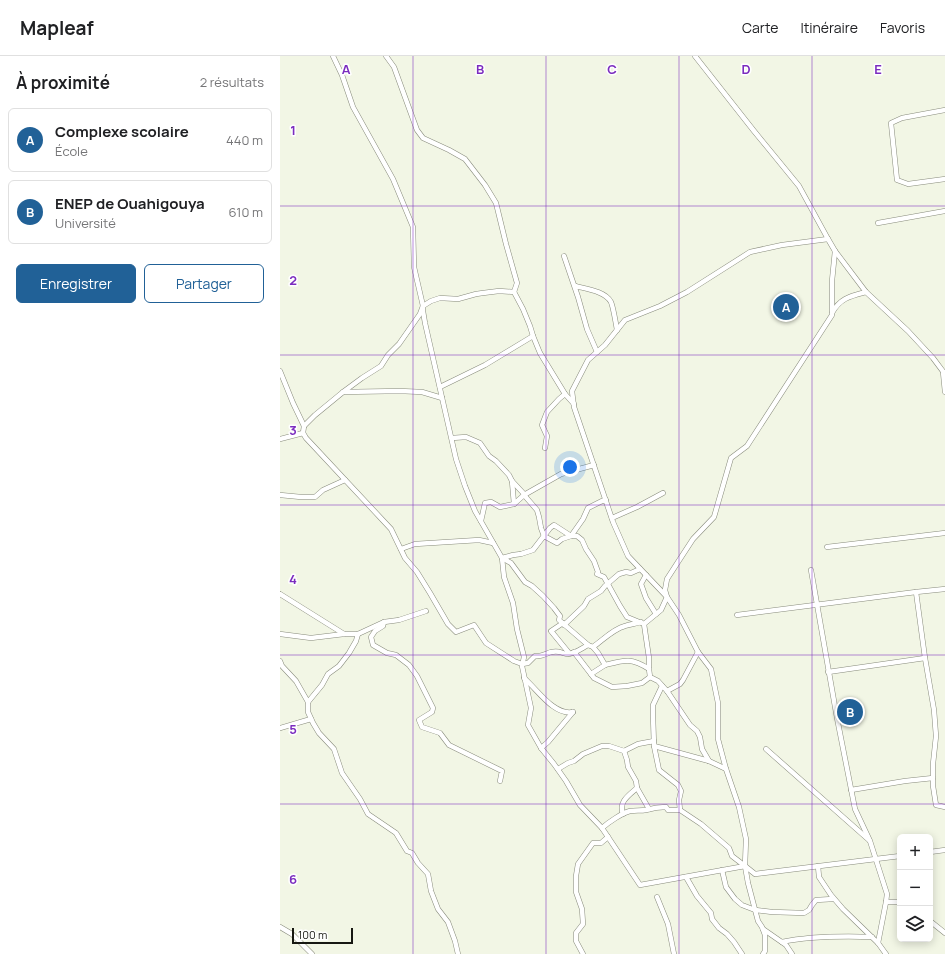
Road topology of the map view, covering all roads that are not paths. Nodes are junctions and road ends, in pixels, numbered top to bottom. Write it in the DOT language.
graph roads {
  1 [pos="333,56"];
  2 [pos="386,56"];
  3 [pos="695,56"];
  4 [pos="945,110"];
  5 [pos="945,179"];
  6 [pos="945,211"];
  7 [pos="878,223"];
  8 [pos="828,239"];
  9 [pos="835,251"];
  10 [pos="564,256"];
  11 [pos="575,286"];
  12 [pos="514,292"];
  13 [pos="866,292"];
  14 [pos="424,306"];
  15 [pos="832,315"];
  16 [pos="617,330"];
  17 [pos="533,336"];
  18 [pos="597,352"];
  19 [pos="280,371"];
  20 [pos="944,373"];
  21 [pos="440,387"];
  22 [pos="343,392"];
  23 [pos="945,392"];
  24 [pos="565,394"];
  25 [pos="442,398"];
  26 [pos="574,404"];
  27 [pos="304,426"];
  28 [pos="304,433"];
  29 [pos="452,438"];
  30 [pos="280,439"];
  31 [pos="545,448"];
  32 [pos="594,465"];
  33 [pos="345,480"];
  34 [pos="512,481"];
  35 [pos="663,493"];
  36 [pos="280,495"];
  37 [pos="525,495"];
  38 [pos="606,500"];
  39 [pos="514,504"];
  40 [pos="612,518"];
  41 [pos="481,521"];
  42 [pos="945,533"];
  43 [pos="544,536"];
  44 [pos="571,536"];
  45 [pos="493,544"];
  46 [pos="828,547"];
  47 [pos="401,548"];
  48 [pos="502,558"];
  49 [pos="640,569"];
  50 [pos="811,570"];
  51 [pos="646,575"];
  52 [pos="608,584"];
  53 [pos="945,589"];
  54 [pos="916,592"];
  55 [pos="280,594"];
  56 [pos="667,597"];
  57 [pos="817,605"];
  58 [pos="426,611"];
  59 [pos="656,614"];
  60 [pos="737,616"];
  61 [pos="384,622"];
  62 [pos="642,623"];
  63 [pos="564,624"];
  64 [pos="280,634"];
  65 [pos="344,634"];
  66 [pos="358,634"];
  67 [pos="588,645"];
  68 [pos="593,647"];
  69 [pos="574,652"];
  70 [pos="698,652"];
  71 [pos="569,653"];
  72 [pos="925,658"];
  73 [pos="280,661"];
  74 [pos="522,664"];
  75 [pos="605,665"];
  76 [pos="649,668"];
  77 [pos="828,672"];
  78 [pos="591,674"];
  79 [pos="650,677"];
  80 [pos="524,678"];
  81 [pos="662,686"];
  82 [pos="667,691"];
  83 [pos="308,702"];
  84 [pos="311,719"];
  85 [pos="280,728"];
  86 [pos="654,744"];
  87 [pos="540,748"];
  88 [pos="766,749"];
  89 [pos="624,751"];
  90 [pos="709,761"];
  91 [pos="558,770"];
  92 [pos="726,770"];
  93 [pos="933,778"];
  94 [pos="500,781"];
  95 [pos="638,788"];
  96 [pos="852,790"];
  97 [pos="945,807"];
  98 [pos="649,809"];
  99 [pos="680,810"];
  100 [pos="623,814"];
  101 [pos="602,828"];
  102 [pos="608,837"];
  103 [pos="870,841"];
  104 [pos="945,850"];
  105 [pos="933,852"];
  106 [pos="897,856"];
  107 [pos="876,859"];
  108 [pos="745,866"];
  109 [pos="818,866"];
  110 [pos="722,870"];
  111 [pos="686,877"];
  112 [pos="657,897"];
  113 [pos="833,898"];
  114 [pos="886,902"];
  115 [pos="897,902"];
  116 [pos="755,910"];
  117 [pos="933,924"];
  118 [pos="280,927"];
  119 [pos="762,927"];
  120 [pos="945,934"];
  121 [pos="872,937"];
  122 [pos="782,942"];
  123 [pos="878,943"];
  124 [pos="312,954"];
  125 [pos="458,954"];
  126 [pos="583,954"];
  127 [pos="674,954"];
  128 [pos="742,954"];
  129 [pos="763,954"];
  130 [pos="792,954"];
  131 [pos="886,954"];
  1 -- 14 [label="street"];
  2 -- 12 [label="street"];
  3 -- 8 [label="street"];
  4 -- 5 [label="street"];
  6 -- 7 [label="street"];
  8 -- 9 [label="street"];
  8 -- 16 [label="street"];
  9 -- 13 [label="street"];
  9 -- 15 [label="street"];
  10 -- 11 [label="street"];
  11 -- 16 [label="street"];
  11 -- 18 [label="street"];
  12 -- 14 [label="street"];
  12 -- 17 [label="street"];
  13 -- 15 [label="street"];
  13 -- 20 [label="street"];
  14 -- 21 [label="street"];
  14 -- 22 [label="street"];
  15 -- 56 [label="street"];
  16 -- 18 [label="street"];
  17 -- 21 [label="street"];
  17 -- 24 [label="street"];
  18 -- 26 [label="street"];
  19 -- 27 [label="street"];
  20 -- 23 [label="street"];
  21 -- 25 [label="street"];
  22 -- 25 [label="street"];
  22 -- 27 [label="street"];
  24 -- 26 [label="street"];
  24 -- 31 [label="street"];
  25 -- 29 [label="street"];
  26 -- 32 [label="street"];
  27 -- 28 [label="street"];
  28 -- 30 [label="street"];
  28 -- 33 [label="street"];
  29 -- 34 [label="street"];
  29 -- 41 [label="street"];
  32 -- 37 [label="street"];
  32 -- 38 [label="street"];
  33 -- 36 [label="street"];
  33 -- 47 [label="street"];
  34 -- 37 [label="street"];
  34 -- 39 [label="street"];
  35 -- 40 [label="street"];
  37 -- 39 [label="street"];
  37 -- 43 [label="street"];
  38 -- 40 [label="street"];
  38 -- 44 [label="street"];
  39 -- 41 [label="street"];
  40 -- 49 [label="street"];
  41 -- 45 [label="street"];
  42 -- 46 [label="street"];
  43 -- 44 [label="street"];
  43 -- 44 [label="street"];
  43 -- 48 [label="street"];
  44 -- 52 [label="street"];
  45 -- 47 [label="street"];
  45 -- 48 [label="street"];
  47 -- 74 [label="street"];
  48 -- 63 [label="street"];
  48 -- 74 [label="street"];
  49 -- 51 [label="street"];
  49 -- 52 [label="street"];
  50 -- 57 [label="street"];
  51 -- 56 [label="street"];
  51 -- 59 [label="street"];
  52 -- 62 [label="street"];
  52 -- 63 [label="street"];
  53 -- 54 [label="street"];
  54 -- 57 [label="street"];
  54 -- 72 [label="street"];
  55 -- 65 [label="street"];
  56 -- 59 [label="street"];
  56 -- 70 [label="street"];
  57 -- 60 [label="street"];
  57 -- 77 [label="street"];
  58 -- 61 [label="street"];
  59 -- 62 [label="street"];
  61 -- 66 [label="street"];
  61 -- 94 [label="street"];
  62 -- 68 [label="street"];
  62 -- 76 [label="street"];
  63 -- 67 [label="street"];
  63 -- 71 [label="street"];
  64 -- 65 [label="street"];
  65 -- 66 [label="street"];
  66 -- 83 [label="street"];
  67 -- 68 [label="street"];
  67 -- 69 [label="street"];
  68 -- 75 [label="street"];
  69 -- 71 [label="street"];
  69 -- 78 [label="street"];
  70 -- 82 [label="street"];
  70 -- 92 [label="street"];
  71 -- 74 [label="street"];
  72 -- 77 [label="street"];
  72 -- 93 [label="street"];
  73 -- 83 [label="street"];
  74 -- 80 [label="street"];
  75 -- 76 [label="street"];
  75 -- 78 [label="street"];
  76 -- 79 [label="street"];
  77 -- 96 [label="street"];
  78 -- 79 [label="street"];
  79 -- 81 [label="street"];
  80 -- 87 [label="street"];
  80 -- 87 [label="street"];
  81 -- 82 [label="street"];
  81 -- 86 [label="street"];
  82 -- 90 [label="street"];
  83 -- 84 [label="street"];
  84 -- 85 [label="street"];
  84 -- 125 [label="street"];
  86 -- 89 [label="street"];
  86 -- 90 [label="street"];
  86 -- 99 [label="street"];
  87 -- 91 [label="street"];
  88 -- 103 [label="street"];
  89 -- 91 [label="street"];
  89 -- 95 [label="street"];
  90 -- 92 [label="street"];
  91 -- 101 [label="street"];
  92 -- 108 [label="street"];
  93 -- 96 [label="street"];
  93 -- 97 [label="street"];
  95 -- 98 [label="street"];
  95 -- 100 [label="street"];
  96 -- 103 [label="street"];
  98 -- 99 [label="street"];
  98 -- 100 [label="street"];
  99 -- 108 [label="street"];
  100 -- 101 [label="street"];
  101 -- 102 [label="street"];
  102 -- 111 [label="street"];
  102 -- 126 [label="street"];
  103 -- 107 [label="street"];
  104 -- 105 [label="street"];
  106 -- 107 [label="street"];
  107 -- 109 [label="street"];
  107 -- 114 [label="street"];
  108 -- 109 [label="street"];
  108 -- 110 [label="street"];
  108 -- 116 [label="street"];
  109 -- 113 [label="street"];
  110 -- 111 [label="street"];
  110 -- 116 [label="street"];
  111 -- 128 [label="street"];
  112 -- 127 [label="street"];
  113 -- 116 [label="street"];
  113 -- 121 [label="street"];
  114 -- 115 [label="street"];
  114 -- 123 [label="street"];
  116 -- 119 [label="street"];
  117 -- 120 [label="street"];
  118 -- 124 [label="street"];
  119 -- 122 [label="street"];
  119 -- 129 [label="street"];
  121 -- 122 [label="street"];
  121 -- 123 [label="street"];
  122 -- 130 [label="street"];
  123 -- 131 [label="street"];
}
